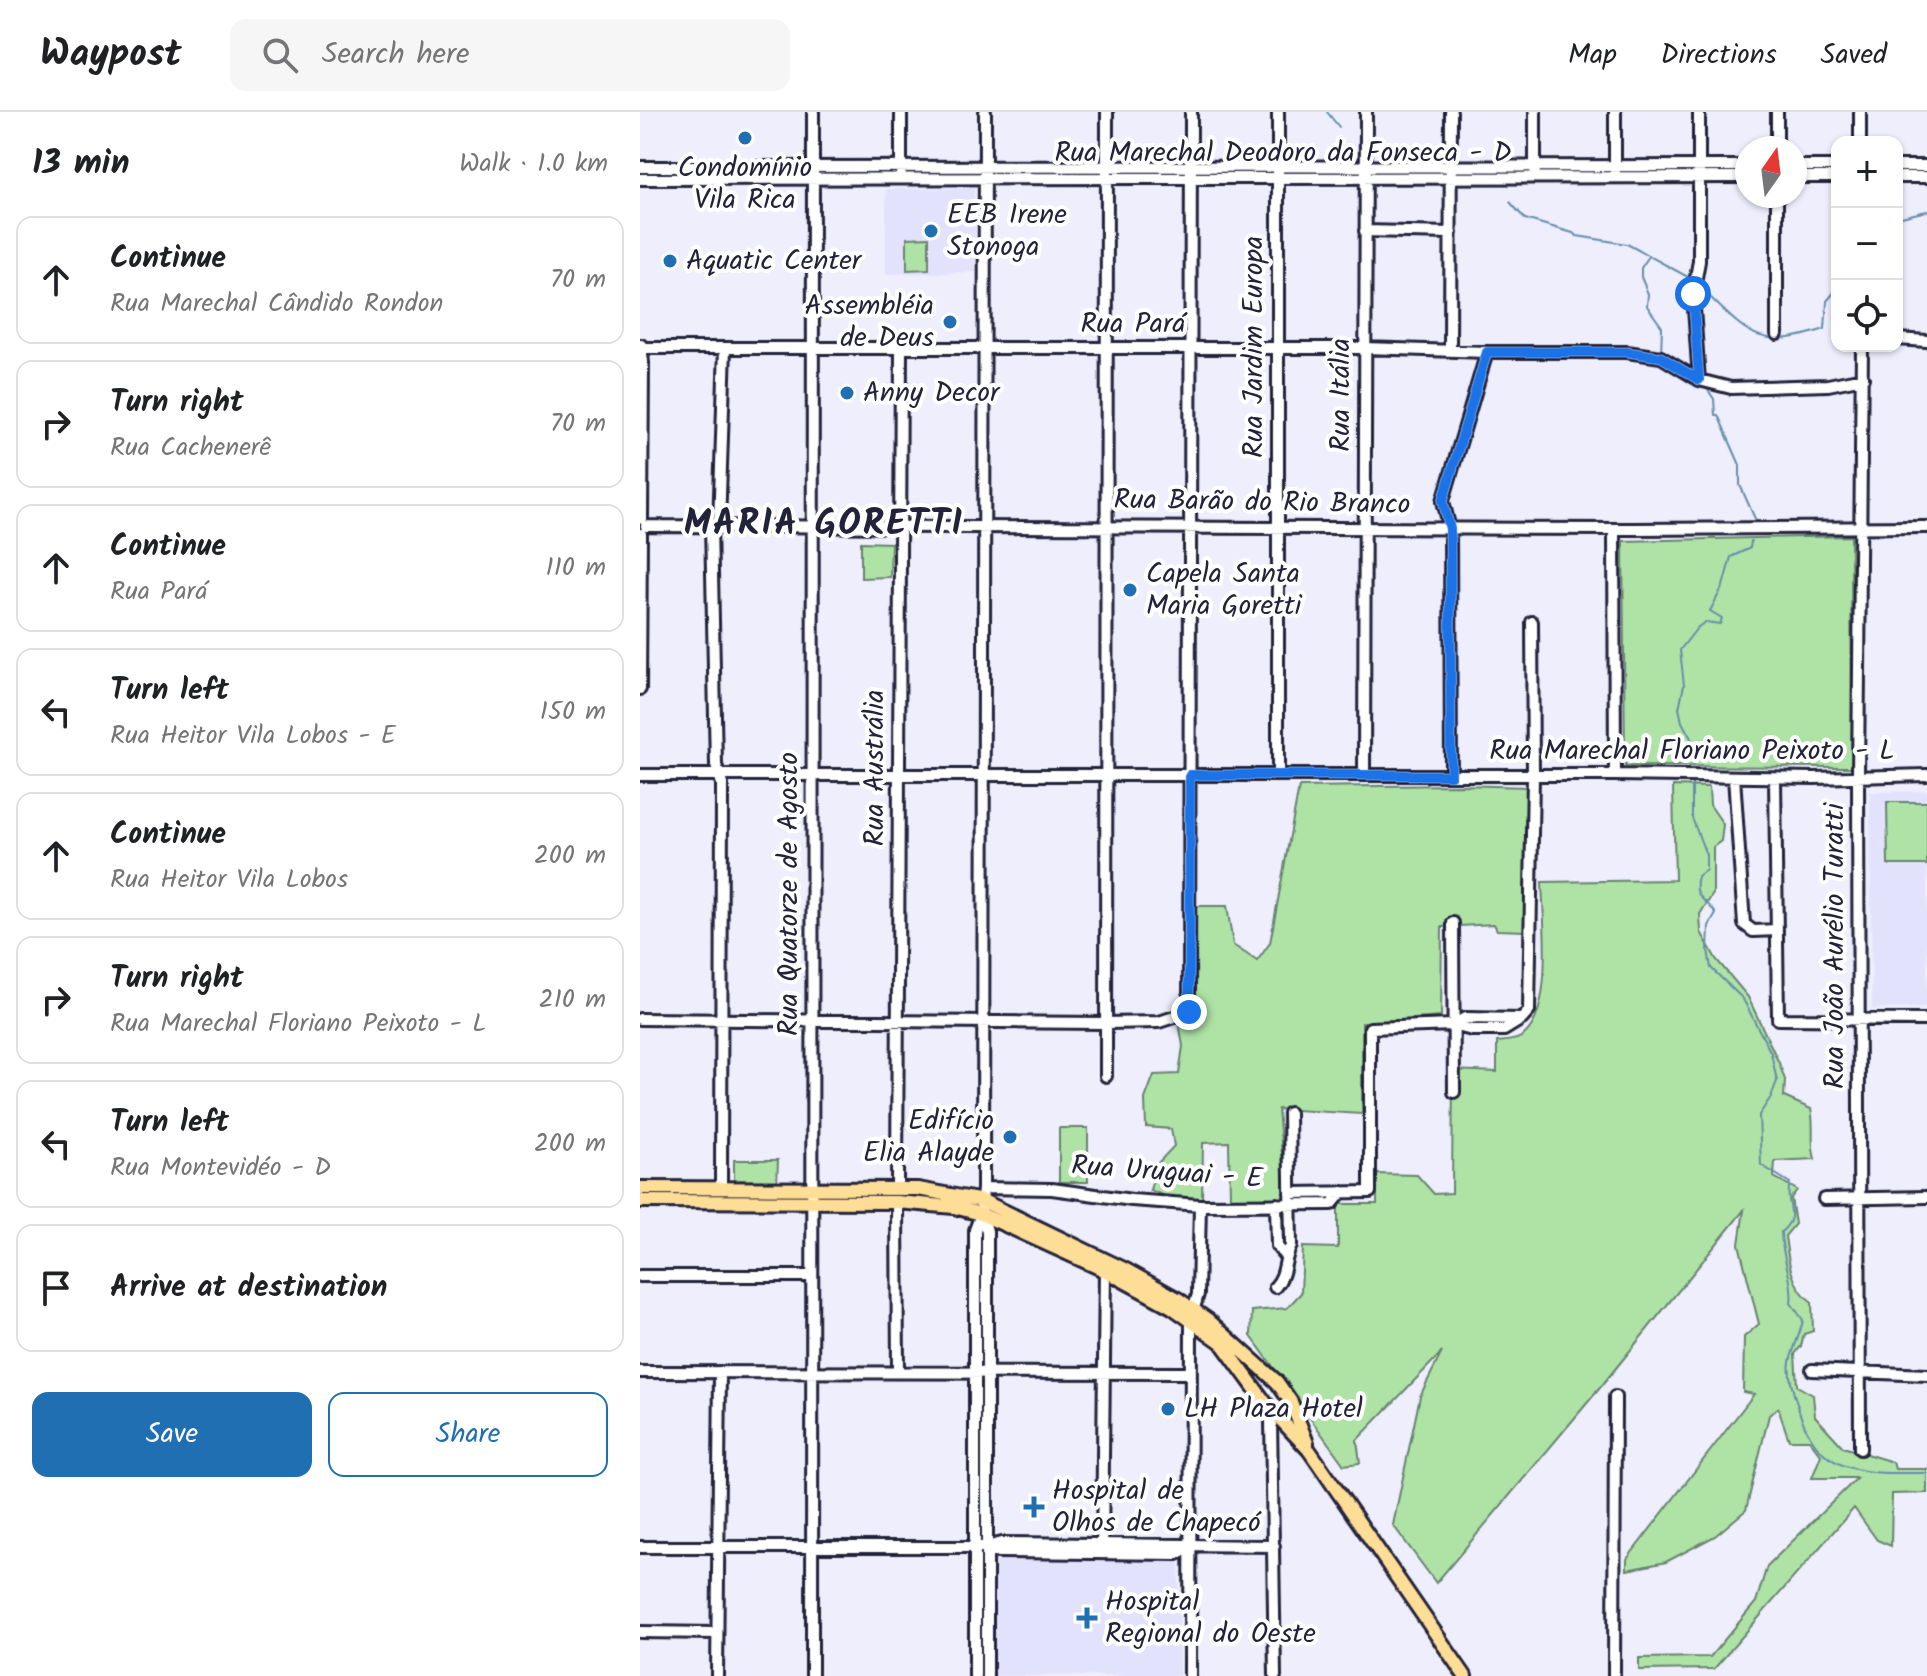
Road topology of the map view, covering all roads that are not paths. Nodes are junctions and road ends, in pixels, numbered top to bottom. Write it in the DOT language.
graph roads {
  1 [pos="813,112"];
  2 [pos="901,112"];
  3 [pos="985,112"];
  4 [pos="1107,112"];
  5 [pos="1191,112"];
  6 [pos="1278,112"];
  7 [pos="1366,112"];
  8 [pos="1451,112"];
  9 [pos="1535,112"];
  10 [pos="1615,112"];
  11 [pos="1699,112"];
  12 [pos="1777,112"];
  13 [pos="1860,112"];
  14 [pos="1777,136"];
  15 [pos="1860,136"];
  16 [pos="1807,166"];
  17 [pos="1831,166"];
  18 [pos="1903,166"];
  19 [pos="1927,166"];
  20 [pos="640,167"];
  21 [pos="1735,168"];
  22 [pos="1190,171"];
  23 [pos="1278,171"];
  24 [pos="1366,171"];
  25 [pos="1451,171"];
  26 [pos="1535,171"];
  27 [pos="813,172"];
  28 [pos="901,172"];
  29 [pos="985,172"];
  30 [pos="1107,172"];
  31 [pos="1615,172"];
  32 [pos="1699,172"];
  33 [pos="1735,176"];
  34 [pos="1807,177"];
  35 [pos="1831,177"];
  36 [pos="1903,177"];
  37 [pos="1927,177"];
  38 [pos="640,179"];
  39 [pos="1777,208"];
  40 [pos="1365,231"];
  41 [pos="1451,233"];
  42 [pos="1777,334"];
  43 [pos="1903,339"];
  44 [pos="1927,341"];
  45 [pos="641,347"];
  46 [pos="725,348"];
  47 [pos="813,348"];
  48 [pos="901,348"];
  49 [pos="985,348"];
  50 [pos="1107,348"];
  51 [pos="1190,348"];
  52 [pos="1278,348"];
  53 [pos="1365,348"];
  54 [pos="1450,351"];
  55 [pos="1487,352"];
  56 [pos="1862,352"];
  57 [pos="1863,378"];
  58 [pos="1699,380"];
  59 [pos="642,391"];
  60 [pos="641,434"];
  61 [pos="641,480"];
  62 [pos="715,525"];
  63 [pos="1107,525"];
  64 [pos="642,526"];
  65 [pos="814,526"];
  66 [pos="900,526"];
  67 [pos="986,526"];
  68 [pos="1190,526"];
  69 [pos="1278,526"];
  70 [pos="1364,527"];
  71 [pos="1861,527"];
  72 [pos="1927,527"];
  73 [pos="1450,529"];
  74 [pos="1614,529"];
  75 [pos="1532,622"];
  76 [pos="640,658"];
  77 [pos="640,689"];
  78 [pos="719,774"];
  79 [pos="1107,774"];
  80 [pos="1278,774"];
  81 [pos="640,775"];
  82 [pos="813,775"];
  83 [pos="899,775"];
  84 [pos="984,775"];
  85 [pos="1190,775"];
  86 [pos="1364,775"];
  87 [pos="1451,775"];
  88 [pos="1533,775"];
  89 [pos="1615,775"];
  90 [pos="1927,775"];
  91 [pos="1734,777"];
  92 [pos="1858,777"];
  93 [pos="1775,778"];
  94 [pos="1453,923"];
  95 [pos="1777,930"];
  96 [pos="640,1019"];
  97 [pos="1859,1019"];
  98 [pos="722,1020"];
  99 [pos="1927,1020"];
  100 [pos="813,1021"];
  101 [pos="899,1021"];
  102 [pos="984,1021"];
  103 [pos="1106,1023"];
  104 [pos="1453,1025"];
  105 [pos="1106,1076"];
  106 [pos="1454,1092"];
  107 [pos="1289,1113"];
  108 [pos="640,1188"];
  109 [pos="721,1188"];
  110 [pos="812,1195"];
  111 [pos="897,1195"];
  112 [pos="1927,1197"];
  113 [pos="1290,1198"];
  114 [pos="1859,1198"];
  115 [pos="1824,1199"];
  116 [pos="640,1201"];
  117 [pos="982,1201"];
  118 [pos="1276,1204"];
  119 [pos="1200,1205"];
  120 [pos="1288,1251"];
  121 [pos="1106,1266"];
  122 [pos="640,1276"];
  123 [pos="812,1276"];
  124 [pos="1275,1287"];
  125 [pos="1193,1315"];
  126 [pos="1812,1370"];
  127 [pos="640,1372"];
  128 [pos="720,1372"];
  129 [pos="812,1372"];
  130 [pos="898,1372"];
  131 [pos="975,1372"];
  132 [pos="987,1372"];
  133 [pos="1103,1373"];
  134 [pos="1191,1373"];
  135 [pos="1860,1373"];
  136 [pos="1927,1375"];
  137 [pos="1272,1379"];
  138 [pos="1257,1389"];
  139 [pos="1615,1397"];
  140 [pos="1293,1406"];
  141 [pos="1275,1412"];
  142 [pos="1860,1449"];
  143 [pos="1309,1450"];
  144 [pos="1274,1546"];
  145 [pos="640,1547"];
  146 [pos="718,1547"];
  147 [pos="812,1547"];
  148 [pos="975,1547"];
  149 [pos="987,1547"];
  150 [pos="1191,1547"];
  151 [pos="1102,1548"];
  152 [pos="640,1632"];
  153 [pos="717,1633"];
  154 [pos="717,1676"];
  155 [pos="812,1676"];
  156 [pos="975,1676"];
  157 [pos="987,1676"];
  158 [pos="1190,1676"];
  159 [pos="1275,1676"];
  160 [pos="1465,1676"];
  161 [pos="1614,1676"];
  1 -- 27 [label="street, Rua Quatorze de Agosto"];
  2 -- 28 [label="street"];
  3 -- 29 [label="street"];
  4 -- 30 [label="street"];
  5 -- 22 [label="street"];
  6 -- 23 [label="street, Rua Jardim Europa"];
  7 -- 24 [label="street, Rua Itália"];
  8 -- 25 [label="street"];
  9 -- 26 [label="street"];
  10 -- 31 [label="street"];
  11 -- 32 [label="street"];
  12 -- 14 [label="street"];
  13 -- 15 [label="street"];
  16 -- 17 [label="street"];
  18 -- 19 [label="street"];
  20 -- 27 [label="street, Rua Marechal Deodoro da Fonseca - D"];
  21 -- 32 [label="street, Rua Marechal Deodoro da Fonseca - D"];
  22 -- 23 [label="street, Rua Marechal Deodoro da Fonseca - D"];
  22 -- 30 [label="street, Rua Marechal Deodoro da Fonseca - D"];
  22 -- 51 [label="street"];
  23 -- 24 [label="street, Rua Marechal Deodoro da Fonseca - D"];
  23 -- 52 [label="street, Rua Jardim Europa"];
  24 -- 25 [label="street, Rua Marechal Deodoro da Fonseca - D"];
  24 -- 40 [label="street, Rua Itália"];
  25 -- 26 [label="street, Rua Marechal Deodoro da Fonseca - D"];
  25 -- 41 [label="street"];
  26 -- 31 [label="street, Rua Marechal Deodoro da Fonseca - D"];
  27 -- 28 [label="street, Rua Marechal Deodoro da Fonseca - D"];
  27 -- 38 [label="street"];
  27 -- 47 [label="street, Rua Quatorze de Agosto"];
  28 -- 29 [label="street, Rua Marechal Deodoro da Fonseca - D"];
  29 -- 30 [label="street, Rua Marechal Deodoro da Fonseca - D"];
  29 -- 49 [label="street"];
  30 -- 50 [label="street"];
  31 -- 32 [label="street, Rua Marechal Deodoro da Fonseca - D"];
  32 -- 33 [label="street, Rua Marechal Deodoro da Fonseca - D"];
  32 -- 58 [label="street"];
  34 -- 35 [label="street"];
  36 -- 37 [label="street"];
  39 -- 42 [label="street"];
  40 -- 41 [label="street"];
  40 -- 53 [label="street, Rua Itália"];
  41 -- 54 [label="street"];
  43 -- 44 [label="street"];
  45 -- 46 [label="street, Rua Pará"];
  45 -- 59 [label="street"];
  46 -- 47 [label="street, Rua Pará"];
  46 -- 62 [label="street"];
  47 -- 48 [label="street, Rua Pará"];
  47 -- 65 [label="street, Rua Quatorze de Agosto"];
  48 -- 49 [label="street, Rua Pará"];
  48 -- 66 [label="street, Rua Austrália"];
  49 -- 50 [label="street, Rua Pará"];
  49 -- 67 [label="street"];
  50 -- 51 [label="street, Rua Pará"];
  50 -- 63 [label="street"];
  51 -- 52 [label="street, Rua Pará"];
  51 -- 68 [label="street"];
  52 -- 53 [label="street, Rua Pará"];
  52 -- 69 [label="street, Rua Jardim Europa"];
  53 -- 54 [label="street, Rua Pará"];
  53 -- 70 [label="street, Rua Itália"];
  54 -- 55 [label="street, Rua Pará"];
  55 -- 58 [label="street, Rua Pará"];
  55 -- 73 [label="street"];
  56 -- 57 [label="street, Rua João Aurélio Turatti"];
  57 -- 58 [label="street, Rua Pará"];
  57 -- 71 [label="street, Rua João Aurélio Turatti"];
  59 -- 60 [label="street"];
  60 -- 61 [label="street"];
  61 -- 64 [label="street"];
  62 -- 64 [label="street, Rua Barão do Rio Branco"];
  62 -- 65 [label="street, Rua Barão do Rio Branco"];
  62 -- 78 [label="street"];
  63 -- 67 [label="street, Rua Barão do Rio Branco"];
  63 -- 68 [label="street, Rua Barão do Rio Branco"];
  63 -- 79 [label="street"];
  64 -- 76 [label="street"];
  65 -- 66 [label="street, Rua Barão do Rio Branco"];
  65 -- 82 [label="street, Rua Quatorze de Agosto"];
  66 -- 67 [label="street, Rua Barão do Rio Branco"];
  66 -- 83 [label="street, Rua Austrália"];
  67 -- 84 [label="street"];
  68 -- 69 [label="street, Rua Barão do Rio Branco"];
  68 -- 85 [label="street"];
  69 -- 70 [label="street, Rua Barão do Rio Branco"];
  69 -- 80 [label="street, Rua Jardim Europa"];
  70 -- 73 [label="street, Rua Barão do Rio Branco"];
  70 -- 86 [label="street, Rua Itália"];
  71 -- 72 [label="street, Rua Barão do Rio Branco"];
  71 -- 74 [label="street, Rua Barão do Rio Branco"];
  71 -- 92 [label="street, Rua João Aurélio Turatti"];
  73 -- 74 [label="street, Rua Barão do Rio Branco"];
  73 -- 87 [label="street"];
  74 -- 89 [label="street"];
  75 -- 88 [label="street"];
  76 -- 77 [label="street"];
  78 -- 81 [label="street, Rua Marechal Floriano Peixoto - L"];
  78 -- 82 [label="street, Rua Marechal Floriano Peixoto - L"];
  78 -- 98 [label="street"];
  79 -- 84 [label="street, Rua Marechal Floriano Peixoto - L"];
  79 -- 85 [label="street, Rua Marechal Floriano Peixoto - L"];
  79 -- 103 [label="street"];
  80 -- 85 [label="street, Rua Marechal Floriano Peixoto - L"];
  80 -- 86 [label="street, Rua Marechal Floriano Peixoto - L"];
  82 -- 83 [label="street, Rua Marechal Floriano Peixoto - L"];
  82 -- 100 [label="street, Rua Quatorze de Agosto"];
  83 -- 84 [label="street, Rua Marechal Floriano Peixoto - L"];
  83 -- 101 [label="street, Rua Austrália"];
  84 -- 102 [label="street"];
  85 -- 103 [label="street"];
  86 -- 87 [label="street, Rua Marechal Floriano Peixoto - L"];
  87 -- 88 [label="street, Rua Marechal Floriano Peixoto - L"];
  88 -- 89 [label="street, Rua Marechal Floriano Peixoto - L"];
  88 -- 104 [label="street"];
  89 -- 91 [label="street, Rua Marechal Floriano Peixoto - L"];
  90 -- 92 [label="street, Rua Marechal Floriano Peixoto - L"];
  91 -- 93 [label="street, Rua Marechal Floriano Peixoto - L"];
  91 -- 95 [label="street"];
  92 -- 93 [label="street, Rua Marechal Floriano Peixoto - L"];
  92 -- 97 [label="street, Rua João Aurélio Turatti"];
  93 -- 95 [label="street"];
  94 -- 104 [label="street"];
  95 -- 97 [label="street"];
  96 -- 98 [label="street"];
  97 -- 99 [label="street"];
  97 -- 114 [label="street, Rua João Aurélio Turatti"];
  98 -- 100 [label="street"];
  98 -- 109 [label="street"];
  100 -- 101 [label="street"];
  100 -- 110 [label="street, Rua Quatorze de Agosto"];
  101 -- 102 [label="street"];
  101 -- 111 [label="street, Rua Austrália"];
  102 -- 103 [label="street"];
  102 -- 117 [label="street"];
  103 -- 105 [label="street"];
  104 -- 106 [label="street"];
  104 -- 113 [label="street, Rua Uruguai - E"];
  107 -- 113 [label="street"];
  108 -- 109 [label="main road, Rua Uruguai - E"];
  109 -- 110 [label="main road, Rua Uruguai - E"];
  110 -- 111 [label="main road, Rua Uruguai - E"];
  110 -- 116 [label="main road, Rua Uruguai - E"];
  110 -- 123 [label="street, Rua Quatorze de Agosto"];
  111 -- 117 [label="main road, Rua Uruguai - E"];
  111 -- 130 [label="street, Rua Austrália"];
  112 -- 114 [label="street"];
  113 -- 118 [label="street, Rua Uruguai - E"];
  113 -- 120 [label="street"];
  114 -- 115 [label="street"];
  114 -- 135 [label="street, Rua João Aurélio Turatti"];
  117 -- 119 [label="street, Rua Uruguai - E"];
  117 -- 121 [label="main road"];
  117 -- 131 [label="street"];
  117 -- 132 [label="street"];
  118 -- 119 [label="street, Rua Uruguai - E"];
  118 -- 120 [label="street"];
  119 -- 125 [label="street"];
  120 -- 124 [label="street"];
  121 -- 125 [label="main road"];
  121 -- 133 [label="street"];
  122 -- 123 [label="street"];
  123 -- 129 [label="street, Rua Quatorze de Agosto"];
  125 -- 134 [label="street"];
  125 -- 137 [label="main road"];
  125 -- 138 [label="main road"];
  126 -- 135 [label="street"];
  127 -- 128 [label="street"];
  128 -- 129 [label="street"];
  128 -- 146 [label="street"];
  129 -- 130 [label="street"];
  129 -- 147 [label="street, Rua Quatorze de Agosto"];
  130 -- 131 [label="street"];
  131 -- 132 [label="street"];
  131 -- 148 [label="street"];
  132 -- 133 [label="street"];
  132 -- 149 [label="street"];
  133 -- 134 [label="street"];
  133 -- 151 [label="street"];
  134 -- 150 [label="street"];
  135 -- 136 [label="street"];
  135 -- 142 [label="street, Rua João Aurélio Turatti"];
  137 -- 138 [label="main road"];
  137 -- 140 [label="main road"];
  138 -- 141 [label="main road"];
  139 -- 161 [label="street"];
  140 -- 141 [label="main road"];
  140 -- 143 [label="main road"];
  141 -- 143 [label="main road"];
  141 -- 144 [label="street"];
  143 -- 160 [label="main road"];
  144 -- 150 [label="street"];
  144 -- 159 [label="street"];
  145 -- 146 [label="street"];
  146 -- 147 [label="street"];
  146 -- 153 [label="street"];
  147 -- 148 [label="street"];
  147 -- 155 [label="street, Rua Quatorze de Agosto"];
  148 -- 149 [label="street"];
  148 -- 156 [label="street"];
  149 -- 151 [label="street"];
  149 -- 157 [label="street"];
  150 -- 151 [label="street"];
  150 -- 158 [label="street"];
  152 -- 153 [label="street"];
  153 -- 154 [label="street"];
}
